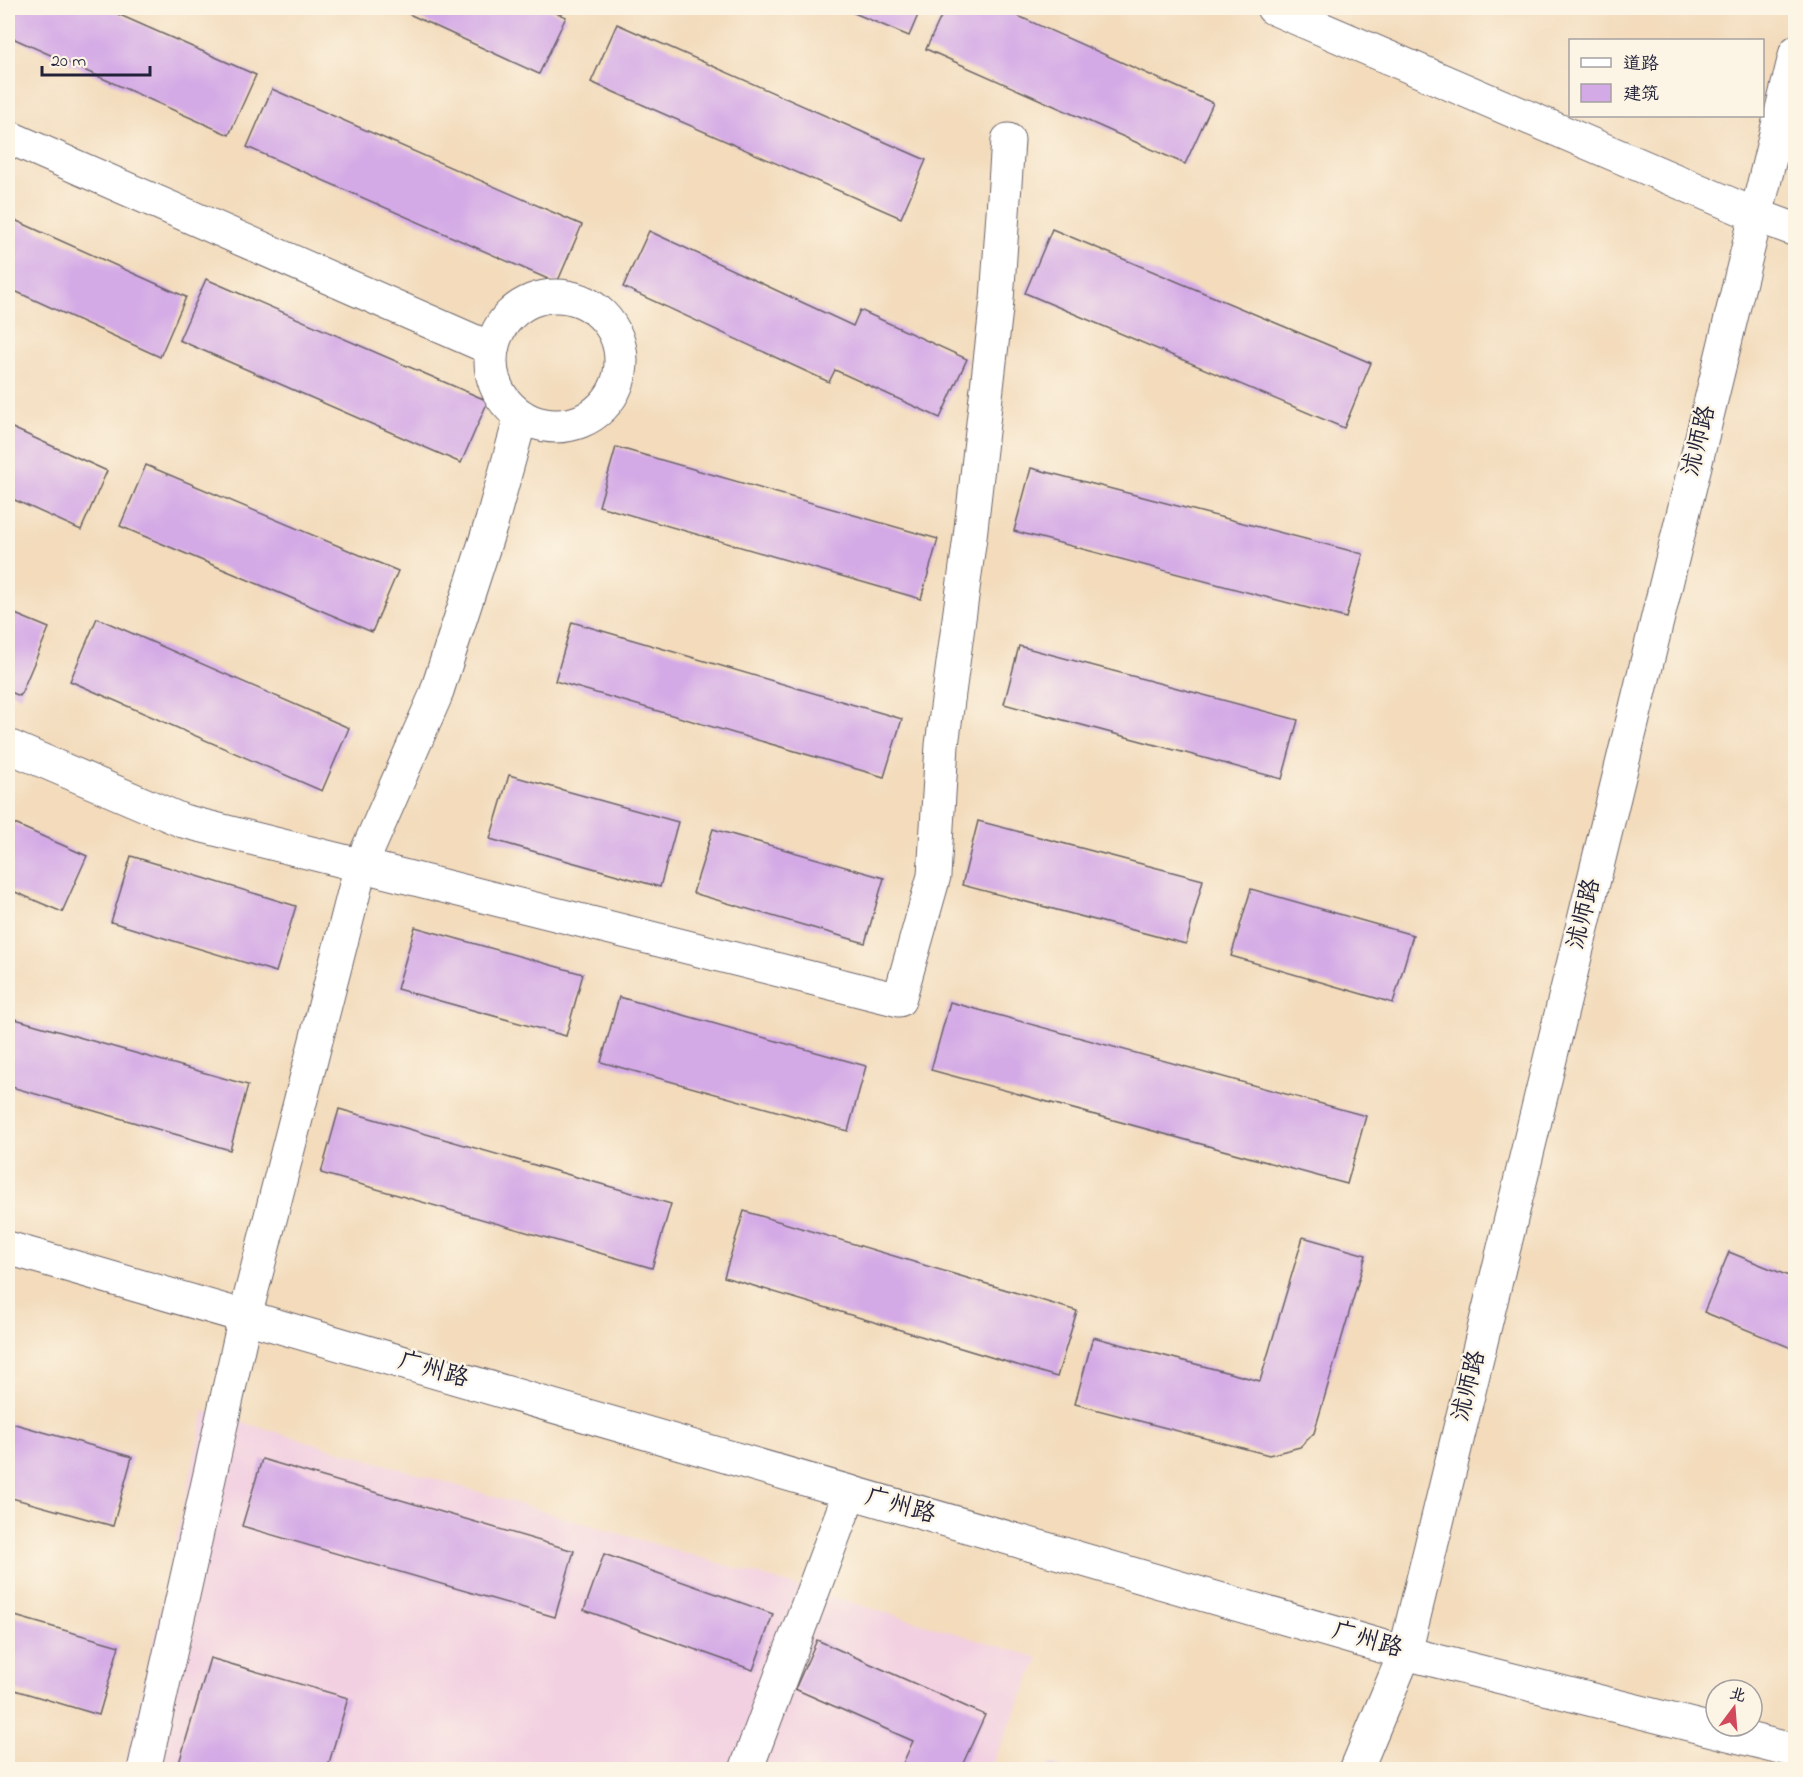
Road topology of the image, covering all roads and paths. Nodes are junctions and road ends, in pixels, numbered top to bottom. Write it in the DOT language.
graph roads {
  1 [pos="1274,8"];
  2 [pos="1796,52"];
  3 [pos="8,138"];
  4 [pos="1008,140"];
  5 [pos="1756,215"];
  6 [pos="1796,230"];
  7 [pos="492,349"];
  8 [pos="521,416"];
  9 [pos="8,746"];
  10 [pos="361,865"];
  11 [pos="8,1248"];
  12 [pos="245,1317"];
  13 [pos="850,1492"];
  14 [pos="1405,1653"];
  15 [pos="1796,1751"];
  16 [pos="144,1770"];
  17 [pos="746,1770"];
  18 [pos="1356,1770"];
  1 -- 5 [label="street"];
  2 -- 5 [label="street, 沭师路"];
  3 -- 7 [label="street"];
  4 -- 10 [label="street"];
  5 -- 6 [label="street"];
  5 -- 14 [label="street, 沭师路"];
  7 -- 8 [label="street"];
  7 -- 8 [label="street"];
  8 -- 10 [label="street"];
  9 -- 10 [label="street"];
  10 -- 12 [label="street"];
  11 -- 12 [label="street, 广州路"];
  12 -- 13 [label="street, 广州路"];
  12 -- 16 [label="street"];
  13 -- 14 [label="street, 广州路"];
  13 -- 17 [label="street"];
  14 -- 15 [label="street, 广州路"];
  14 -- 18 [label="street, 沭师路"];
}
